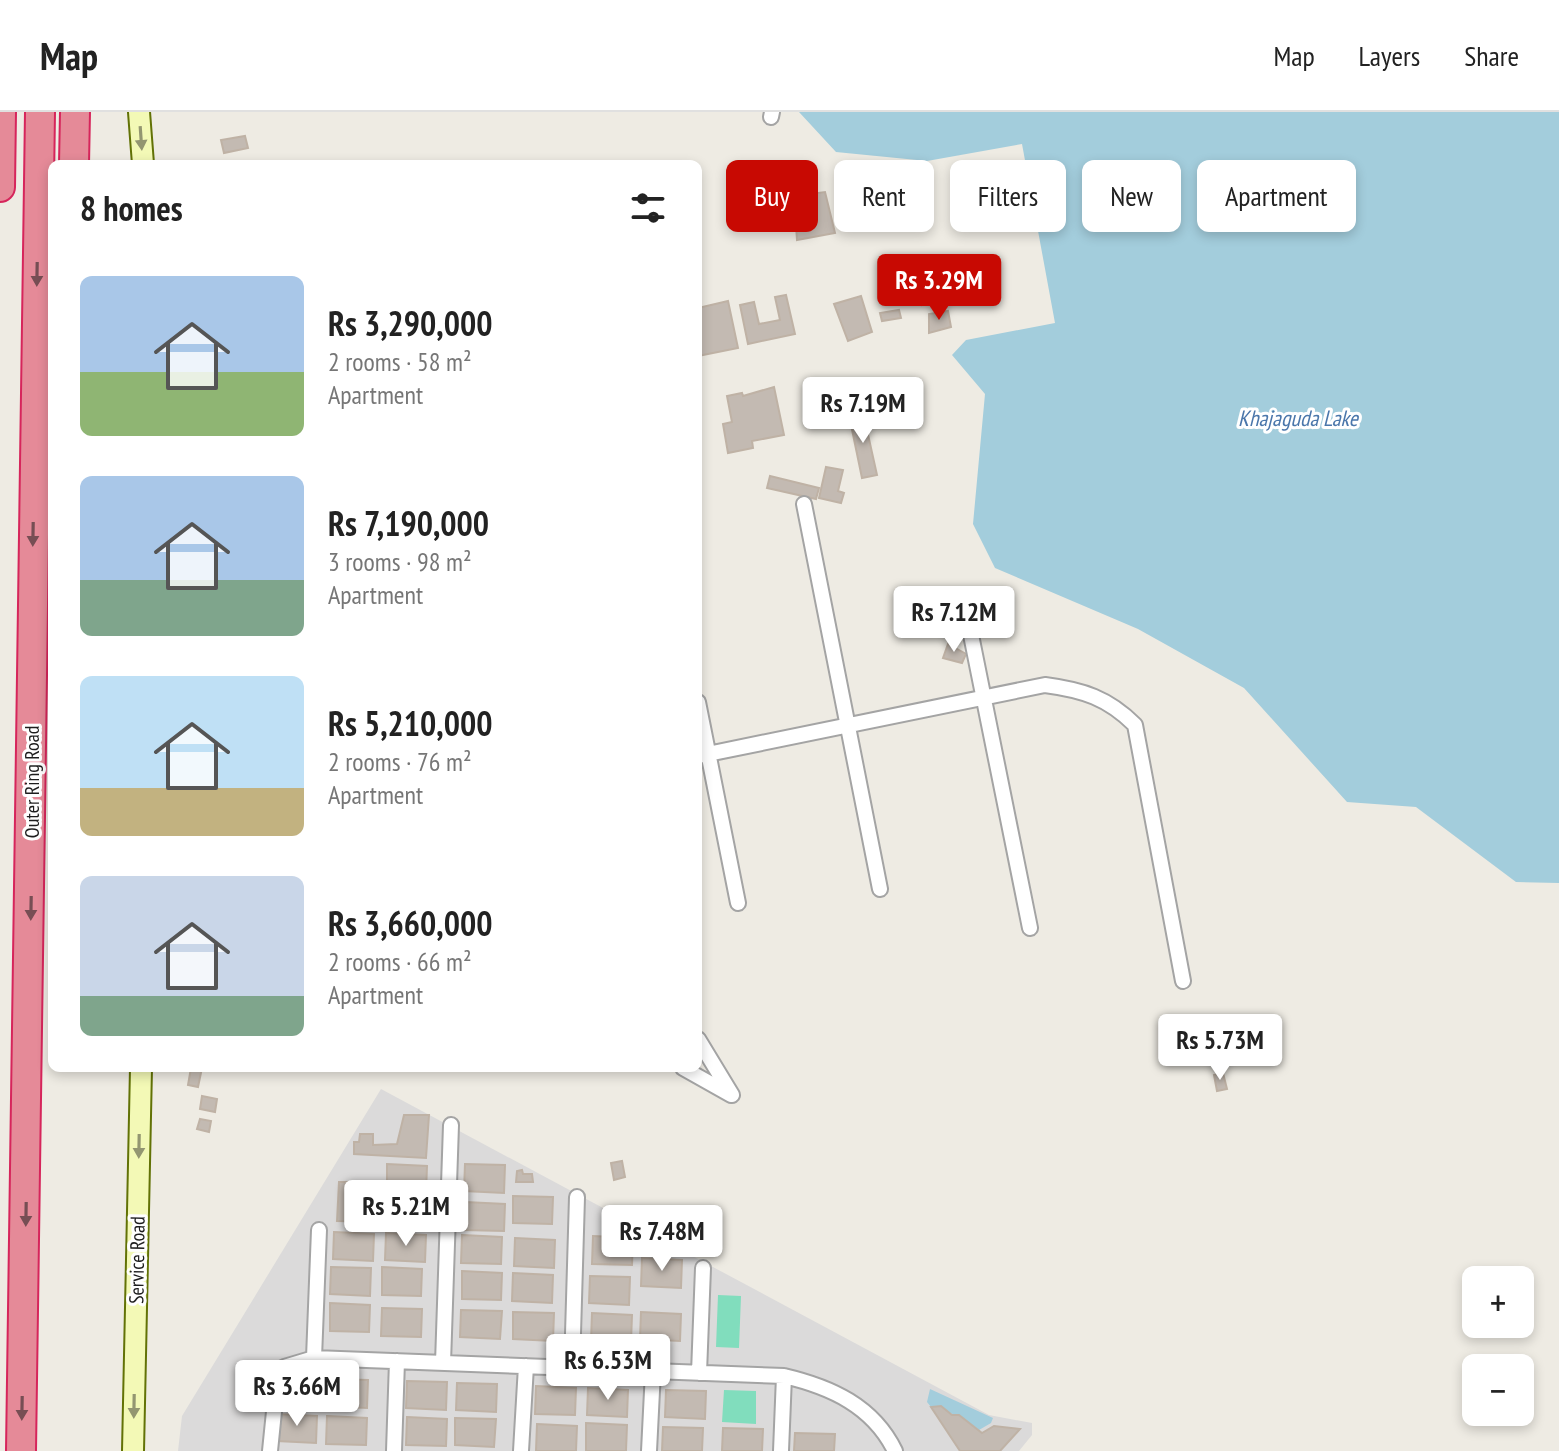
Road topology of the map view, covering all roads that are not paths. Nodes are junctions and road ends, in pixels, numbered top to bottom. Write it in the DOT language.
graph roads {
  1 [pos="1,112"];
  2 [pos="40,112"];
  3 [pos="75,112"];
  4 [pos="139,112"];
  5 [pos="74,160"];
  6 [pos="143,160"];
  7 [pos="0,187"];
  8 [pos="804,504"];
  9 [pos="966,610"];
  10 [pos="48,613"];
  11 [pos="984,698"];
  12 [pos="848,726"];
  13 [pos="703,755"];
  14 [pos="32,830"];
  15 [pos="880,889"];
  16 [pos="738,903"];
  17 [pos="1030,928"];
  18 [pos="1183,981"];
  19 [pos="702,1046"];
  20 [pos="141,1072"];
  21 [pos="690,1072"];
  22 [pos="451,1125"];
  23 [pos="577,1197"];
  24 [pos="319,1230"];
  25 [pos="703,1268"];
  26 [pos="314,1358"];
  27 [pos="397,1361"];
  28 [pos="443,1363"];
  29 [pos="526,1366"];
  30 [pos="572,1368"];
  31 [pos="653,1371"];
  32 [pos="699,1373"];
  33 [pos="784,1376"];
  34 [pos="21,1451"];
  35 [pos="133,1451"];
  36 [pos="270,1451"];
  37 [pos="394,1451"];
  38 [pos="521,1451"];
  39 [pos="649,1451"];
  40 [pos="781,1451"];
  41 [pos="895,1451"];
  1 -- 7 [label="highway"];
  2 -- 14 [label="highway, Outer Ring Road, one-way"];
  3 -- 5 [label="highway"];
  4 -- 6 [label="main road, one-way"];
  8 -- 12 [label="street"];
  9 -- 11 [label="street"];
  10 -- 14 [label="highway"];
  11 -- 12 [label="street"];
  11 -- 17 [label="street"];
  11 -- 18 [label="street"];
  12 -- 13 [label="street"];
  12 -- 15 [label="street"];
  13 -- 16 [label="street"];
  14 -- 34 [label="highway, Outer Ring Road, one-way"];
  19 -- 21 [label="street"];
  20 -- 35 [label="main road, Service Road, one-way"];
  22 -- 28 [label="street"];
  23 -- 30 [label="street"];
  24 -- 26 [label="street"];
  25 -- 32 [label="street"];
  26 -- 27 [label="street"];
  26 -- 36 [label="street"];
  27 -- 28 [label="street"];
  27 -- 37 [label="street"];
  28 -- 29 [label="street"];
  29 -- 30 [label="street"];
  29 -- 38 [label="street"];
  30 -- 31 [label="street"];
  31 -- 32 [label="street"];
  31 -- 39 [label="street"];
  32 -- 33 [label="street"];
  33 -- 40 [label="street"];
  33 -- 41 [label="street"];
}
